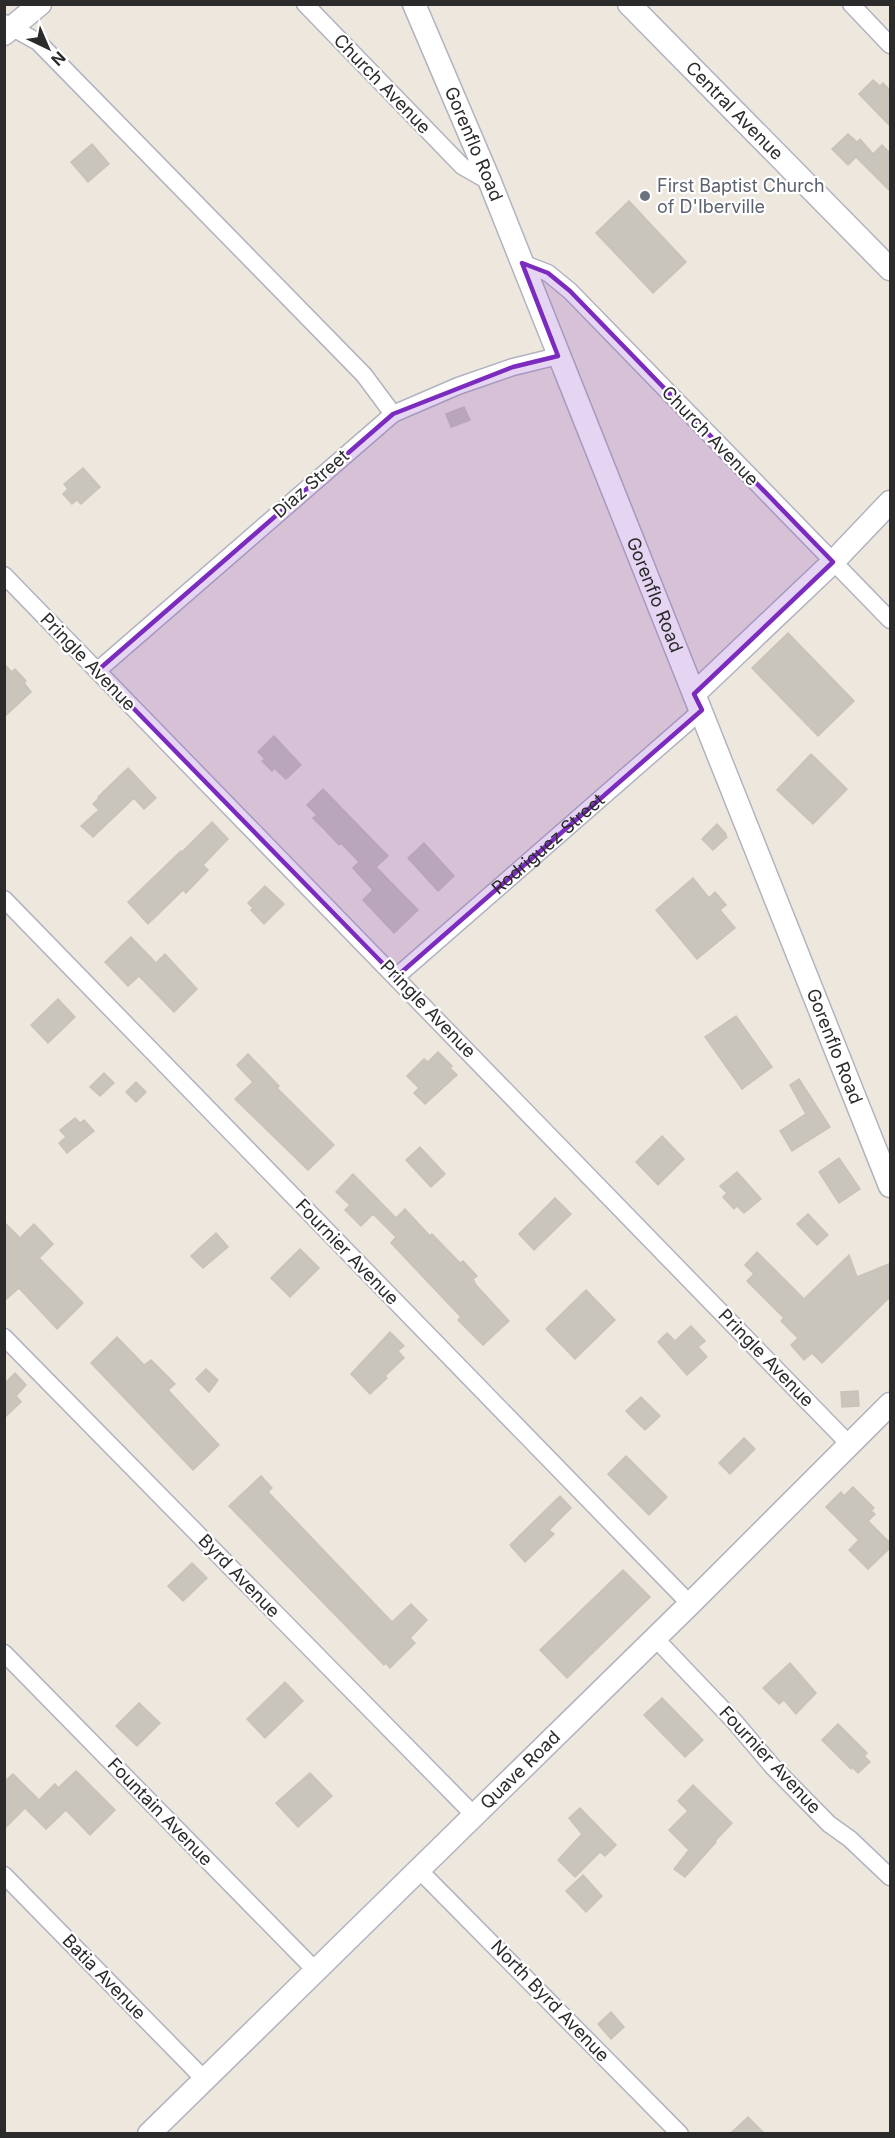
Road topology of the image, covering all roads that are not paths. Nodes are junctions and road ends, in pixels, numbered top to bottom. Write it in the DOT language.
graph roads {
  1 [pos="40,4"];
  2 [pos="305,4"];
  3 [pos="414,4"];
  4 [pos="629,4"];
  5 [pos="851,4"];
  6 [pos="7,28"];
  7 [pos="891,45"];
  8 [pos="490,182"];
  9 [pos="522,262"];
  10 [pos="891,269"];
  11 [pos="558,356"];
  12 [pos="393,414"];
  13 [pos="891,502"];
  14 [pos="833,562"];
  15 [pos="4,575"];
  16 [pos="891,620"];
  17 [pos="97,671"];
  18 [pos="698,702"];
  19 [pos="4,899"];
  20 [pos="396,977"];
  21 [pos="891,1186"];
  22 [pos="4,1337"];
  23 [pos="891,1404"];
  24 [pos="850,1445"];
  25 [pos="690,1604"];
  26 [pos="655,1638"];
  27 [pos="4,1653"];
  28 [pos="474,1815"];
  29 [pos="419,1870"];
  30 [pos="4,1875"];
  31 [pos="891,1877"];
  32 [pos="316,1971"];
  33 [pos="204,2079"];
  34 [pos="148,2133"];
  35 [pos="680,2133"];
  1 -- 6 [label="street"];
  2 -- 8 [label="street, Church Avenue"];
  3 -- 8 [label="street, Gorenflo Road"];
  4 -- 10 [label="street, Central Avenue"];
  5 -- 7 [label="street"];
  6 -- 12 [label="street"];
  8 -- 9 [label="street, Gorenflo Road"];
  9 -- 11 [label="street, Gorenflo Road"];
  9 -- 14 [label="street, Church Avenue"];
  11 -- 12 [label="street, Diaz Street"];
  11 -- 18 [label="street, Gorenflo Road"];
  12 -- 17 [label="street, Diaz Street"];
  13 -- 14 [label="street, Rodriguez Street"];
  14 -- 16 [label="street, Church Avenue"];
  14 -- 18 [label="street, Rodriguez Street"];
  15 -- 17 [label="street, Pringle Avenue"];
  17 -- 20 [label="street, Pringle Avenue"];
  18 -- 20 [label="street, Rodriguez Street"];
  18 -- 21 [label="street, Gorenflo Road"];
  19 -- 25 [label="street, Fournier Avenue"];
  20 -- 24 [label="street, Pringle Avenue"];
  22 -- 28 [label="street, Byrd Avenue"];
  23 -- 24 [label="street, Quave Road"];
  24 -- 25 [label="street, Quave Road"];
  25 -- 26 [label="street, Quave Road"];
  26 -- 28 [label="street, Quave Road"];
  26 -- 31 [label="street, Fournier Avenue"];
  27 -- 32 [label="street, Fountain Avenue"];
  28 -- 29 [label="street, Quave Road"];
  29 -- 32 [label="street, Quave Road"];
  29 -- 35 [label="street, North Byrd Avenue"];
  30 -- 33 [label="street, Batia Avenue"];
  32 -- 33 [label="street, Quave Road"];
  33 -- 34 [label="street, Quave Road"];
}
